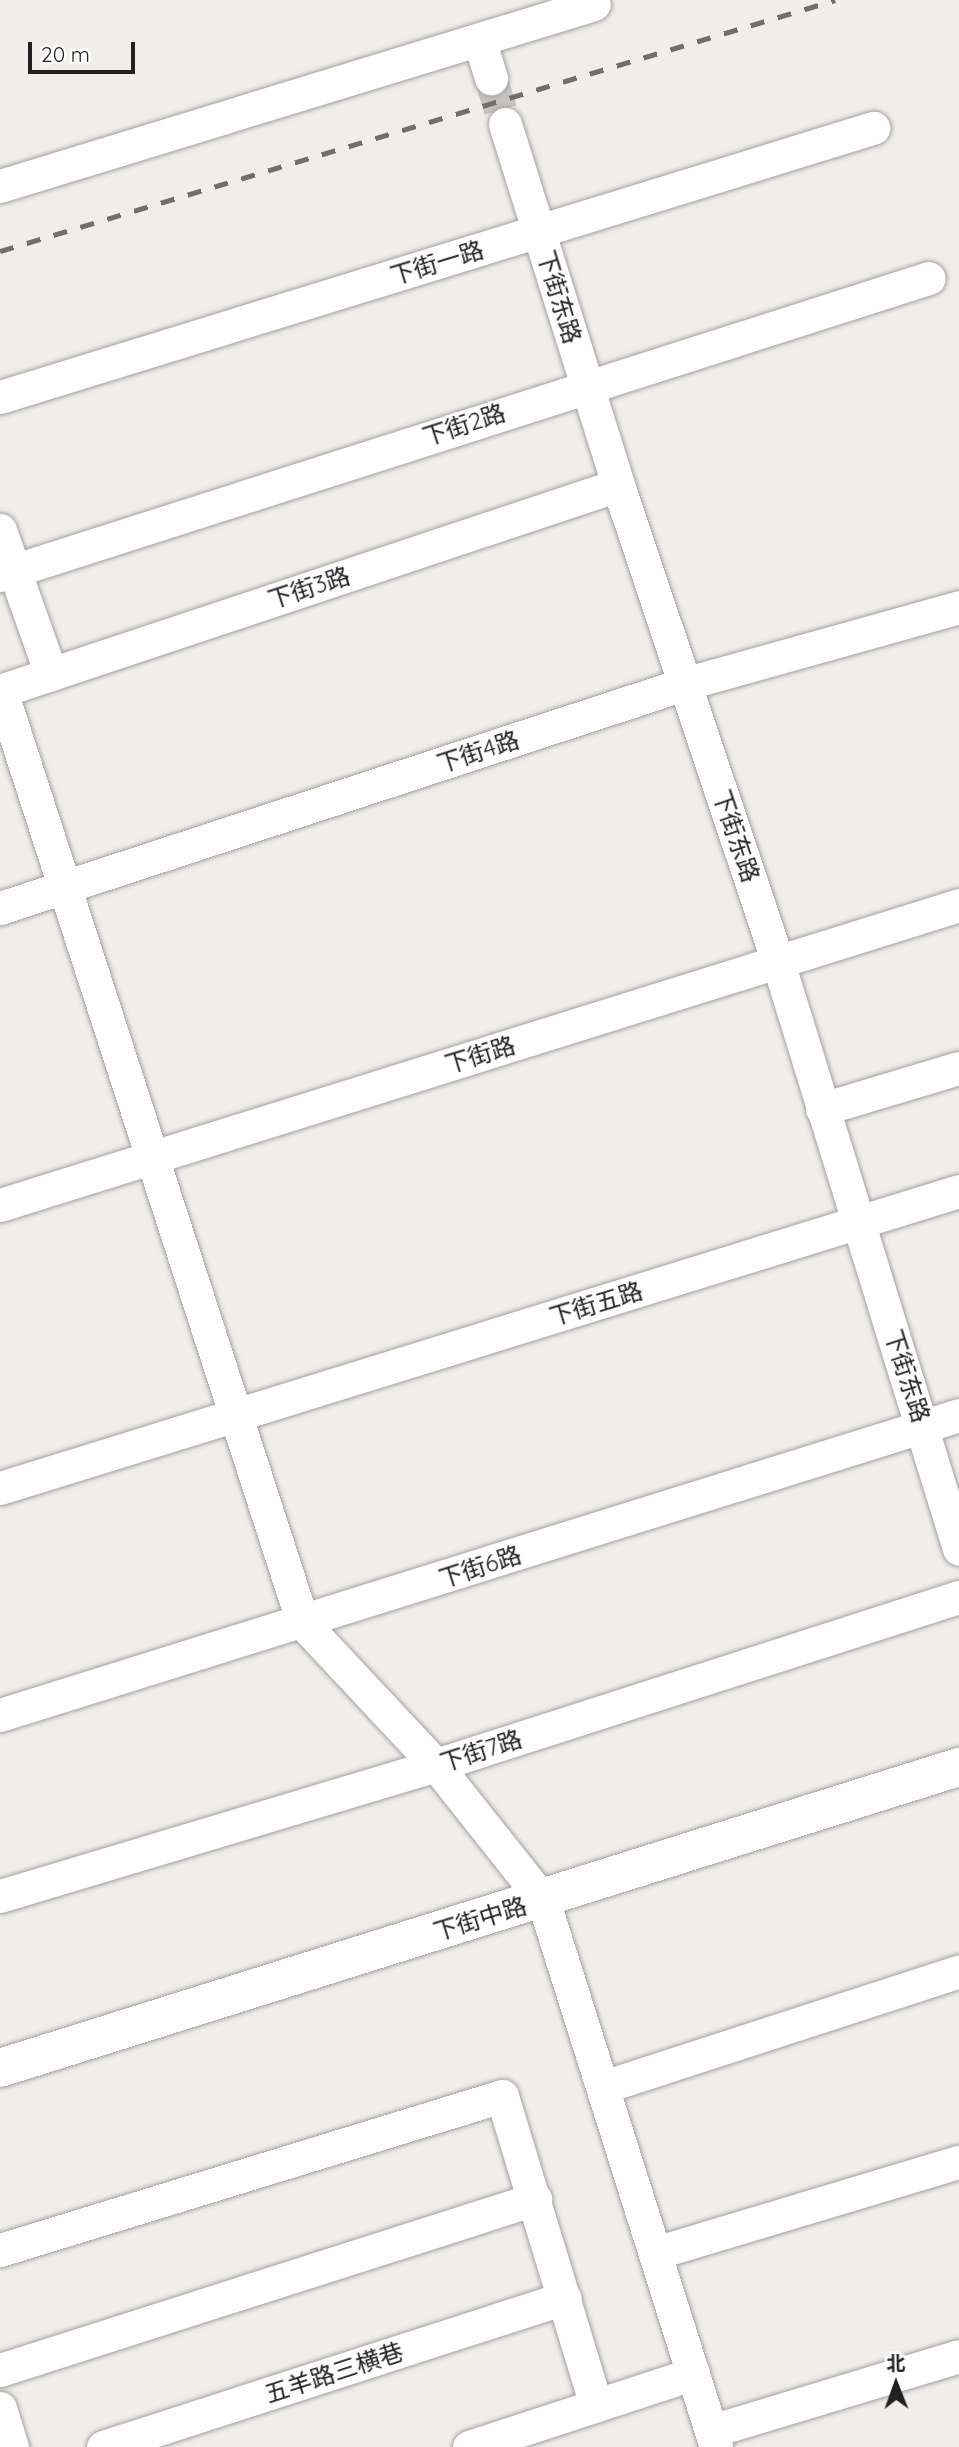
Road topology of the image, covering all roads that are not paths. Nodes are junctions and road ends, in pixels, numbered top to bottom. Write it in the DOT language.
graph roads {
  1 [pos="594,4"];
  2 [pos="480,41"];
  3 [pos="491,78"];
  4 [pos="505,124"];
  5 [pos="873,128"];
  6 [pos="0,186"];
  7 [pos="538,232"];
  8 [pos="929,278"];
  9 [pos="586,385"];
  10 [pos="0,397"];
  11 [pos="618,485"];
  12 [pos="0,530"];
  13 [pos="7,573"];
  14 [pos="959,607"];
  15 [pos="51,674"];
  16 [pos="684,684"];
  17 [pos="1,691"];
  18 [pos="66,887"];
  19 [pos="959,905"];
  20 [pos="0,908"];
  21 [pos="778,962"];
  22 [pos="959,1068"];
  23 [pos="822,1110"];
  24 [pos="150,1159"];
  25 [pos="959,1191"];
  26 [pos="0,1205"];
  27 [pos="856,1223"];
  28 [pos="959,1415"];
  29 [pos="233,1417"];
  30 [pos="923,1427"];
  31 [pos="0,1488"];
  32 [pos="959,1549"];
  33 [pos="959,1597"];
  34 [pos="303,1623"];
  35 [pos="0,1715"];
  36 [pos="436,1765"];
  37 [pos="959,1767"];
  38 [pos="0,1896"];
  39 [pos="543,1900"];
  40 [pos="959,1972"];
  41 [pos="0,2068"];
  42 [pos="603,2087"];
  43 [pos="959,2161"];
  44 [pos="535,2199"];
  45 [pos="0,2250"];
  46 [pos="655,2253"];
  47 [pos="565,2298"];
  48 [pos="959,2356"];
  49 [pos="0,2370"];
  50 [pos="693,2374"];
  51 [pos="596,2405"];
  52 [pos="0,2408"];
  53 [pos="713,2439"];
  54 [pos="12,2447"];
  55 [pos="103,2447"];
  56 [pos="469,2447"];
  1 -- 2 [label="street"];
  2 -- 3 [label="street"];
  2 -- 6 [label="street"];
  4 -- 7 [label="street, 下街东路"];
  5 -- 7 [label="street, 下街一路"];
  7 -- 9 [label="street, 下街东路"];
  7 -- 10 [label="street, 下街一路"];
  8 -- 9 [label="street, 下街2路"];
  9 -- 11 [label="street, 下街东路"];
  9 -- 13 [label="street, 下街2路"];
  11 -- 15 [label="street, 下街3路"];
  11 -- 16 [label="street, 下街东路"];
  12 -- 13 [label="street"];
  13 -- 15 [label="street"];
  14 -- 16 [label="street, 下街4路"];
  15 -- 17 [label="street, 下街3路"];
  16 -- 18 [label="street, 下街4路"];
  16 -- 21 [label="street, 下街东路"];
  17 -- 18 [label="street"];
  18 -- 20 [label="street, 下街4路"];
  18 -- 24 [label="street"];
  19 -- 21 [label="street, 下街路"];
  21 -- 23 [label="street, 下街东路"];
  21 -- 24 [label="street, 下街路"];
  22 -- 23 [label="street"];
  23 -- 27 [label="street, 下街东路"];
  24 -- 26 [label="street, 下街路"];
  24 -- 29 [label="street"];
  25 -- 27 [label="street, 下街五路"];
  27 -- 29 [label="street, 下街五路"];
  27 -- 30 [label="street, 下街东路"];
  28 -- 30 [label="street, 下街6路"];
  29 -- 31 [label="street, 下街五路"];
  29 -- 34 [label="street"];
  30 -- 32 [label="street, 下街东路"];
  30 -- 34 [label="street, 下街6路"];
  33 -- 36 [label="street, 下街7路"];
  34 -- 35 [label="street, 下街6路"];
  34 -- 36 [label="street"];
  36 -- 38 [label="street, 下街7路"];
  36 -- 39 [label="street"];
  37 -- 39 [label="street, 下街中路"];
  39 -- 41 [label="street, 下街中路"];
  39 -- 42 [label="street"];
  40 -- 42 [label="street"];
  42 -- 46 [label="street"];
  43 -- 46 [label="street"];
  44 -- 45 [label="street"];
  44 -- 47 [label="street"];
  44 -- 49 [label="street"];
  46 -- 50 [label="street"];
  47 -- 51 [label="street"];
  47 -- 55 [label="street, 五羊路三横巷"];
  48 -- 53 [label="street"];
  50 -- 51 [label="street"];
  50 -- 53 [label="street"];
  51 -- 56 [label="street"];
  52 -- 54 [label="street"];
}
